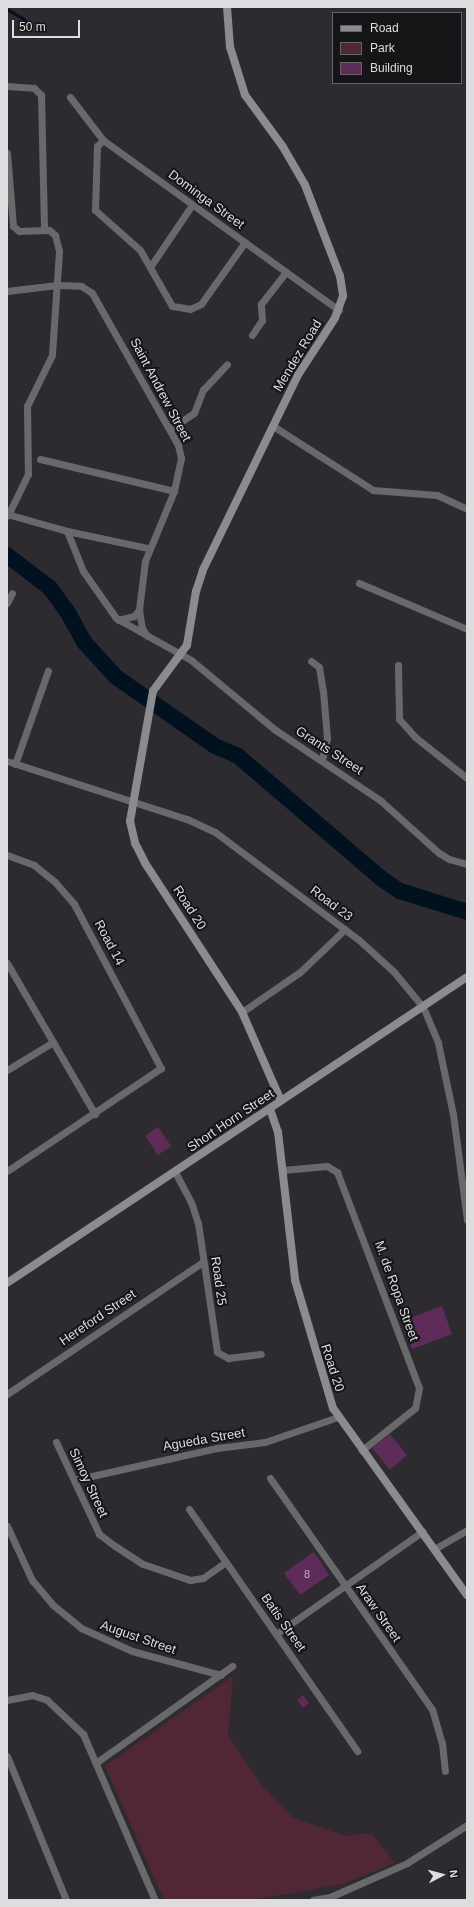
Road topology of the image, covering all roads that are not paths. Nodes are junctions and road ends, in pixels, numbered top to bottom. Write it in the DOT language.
graph roads {
  1 [pos="227,7"];
  2 [pos="7,86"];
  3 [pos="70,97"];
  4 [pos="103,140"];
  5 [pos="7,153"];
  6 [pos="192,205"];
  7 [pos="44,228"];
  8 [pos="245,242"];
  9 [pos="150,267"];
  10 [pos="286,272"];
  11 [pos="57,285"];
  12 [pos="7,292"];
  13 [pos="339,310"];
  14 [pos="252,335"];
  15 [pos="227,364"];
  16 [pos="273,426"];
  17 [pos="170,429"];
  18 [pos="40,459"];
  19 [pos="174,491"];
  20 [pos="467,509"];
  21 [pos="8,514"];
  22 [pos="67,531"];
  23 [pos="148,548"];
  24 [pos="359,583"];
  25 [pos="12,593"];
  26 [pos="7,603"];
  27 [pos="139,610"];
  28 [pos="118,620"];
  29 [pos="467,629"];
  30 [pos="147,636"];
  31 [pos="181,653"];
  32 [pos="311,661"];
  33 [pos="398,665"];
  34 [pos="48,671"];
  35 [pos="148,715"];
  36 [pos="322,759"];
  37 [pos="7,762"];
  38 [pos="15,764"];
  39 [pos="467,778"];
  40 [pos="132,801"];
  41 [pos="7,855"];
  42 [pos="467,864"];
  43 [pos="345,930"];
  44 [pos="7,963"];
  45 [pos="467,977"];
  46 [pos="423,1007"];
  47 [pos="242,1012"];
  48 [pos="53,1042"];
  49 [pos="7,1070"];
  50 [pos="281,1102"];
  51 [pos="270,1109"];
  52 [pos="95,1114"];
  53 [pos="283,1170"];
  54 [pos="7,1171"];
  55 [pos="175,1172"];
  56 [pos="467,1220"];
  57 [pos="203,1262"];
  58 [pos="7,1283"];
  59 [pos="261,1354"];
  60 [pos="7,1394"];
  61 [pos="338,1417"];
  62 [pos="56,1442"];
  63 [pos="362,1450"];
  64 [pos="270,1478"];
  65 [pos="74,1480"];
  66 [pos="189,1509"];
  67 [pos="7,1526"];
  68 [pos="467,1530"];
  69 [pos="423,1531"];
  70 [pos="436,1548"];
  71 [pos="226,1562"];
  72 [pos="345,1586"];
  73 [pos="467,1595"];
  74 [pos="276,1634"];
  75 [pos="232,1666"];
  76 [pos="221,1675"];
  77 [pos="7,1700"];
  78 [pos="357,1751"];
  79 [pos="7,1756"];
  80 [pos="97,1762"];
  81 [pos="445,1771"];
  82 [pos="467,1825"];
  83 [pos="331,1899"];
  84 [pos="66,1900"];
  85 [pos="155,1900"];
  86 [pos="313,1900"];
  1 -- 13 [label="street, Mendez Road"];
  2 -- 7 [label="street"];
  3 -- 4 [label="street, Dominga Street"];
  4 -- 6 [label="street, Dominga Street"];
  4 -- 9 [label="street"];
  5 -- 7 [label="street"];
  6 -- 8 [label="street, Dominga Street"];
  6 -- 9 [label="street"];
  7 -- 11 [label="street"];
  8 -- 9 [label="street"];
  8 -- 10 [label="street, Dominga Street"];
  10 -- 13 [label="street, Dominga Street"];
  10 -- 14 [label="street"];
  11 -- 12 [label="street, Saint Andrew Street"];
  11 -- 17 [label="street, Saint Andrew Street"];
  11 -- 21 [label="street"];
  13 -- 16 [label="street, Mendez Road"];
  15 -- 17 [label="street"];
  16 -- 20 [label="street"];
  16 -- 31 [label="street, Mendez Road"];
  17 -- 19 [label="street, Saint Andrew Street"];
  18 -- 19 [label="street"];
  19 -- 23 [label="street, Saint Andrew Street"];
  21 -- 22 [label="street"];
  22 -- 23 [label="street"];
  22 -- 28 [label="street"];
  23 -- 27 [label="street, Saint Andrew Street"];
  24 -- 29 [label="street"];
  25 -- 26 [label="street"];
  27 -- 28 [label="street"];
  27 -- 30 [label="street, Saint Andrew Street"];
  28 -- 30 [label="street, Grants Street"];
  30 -- 31 [label="street, Grants Street"];
  31 -- 35 [label="street, Mendez Road"];
  31 -- 36 [label="street, Grants Street"];
  32 -- 36 [label="street"];
  33 -- 39 [label="street"];
  34 -- 38 [label="street"];
  35 -- 40 [label="street, Road 20"];
  36 -- 42 [label="street, Grants Street"];
  37 -- 38 [label="street, Road 23"];
  38 -- 40 [label="street, Road 23"];
  40 -- 43 [label="street, Road 23"];
  40 -- 47 [label="street, Road 20"];
  41 -- 52 [label="street, Road 14"];
  43 -- 46 [label="street, Road 23"];
  43 -- 47 [label="street"];
  44 -- 48 [label="street"];
  45 -- 46 [label="street, Short Horn Street"];
  46 -- 50 [label="street, Short Horn Street"];
  46 -- 56 [label="street, Road 23"];
  47 -- 50 [label="street, Road 20"];
  48 -- 49 [label="street"];
  48 -- 52 [label="street"];
  50 -- 51 [label="street, Short Horn Street"];
  51 -- 53 [label="street, Road 20"];
  51 -- 55 [label="street, Short Horn Street"];
  52 -- 54 [label="street"];
  53 -- 61 [label="street, Road 20"];
  53 -- 63 [label="street, M. de Ropa Street"];
  55 -- 57 [label="street, Road 25"];
  55 -- 58 [label="street, Short Horn Street"];
  57 -- 59 [label="street, Road 25"];
  57 -- 60 [label="street, Hereford Street"];
  61 -- 63 [label="street, Road 20"];
  61 -- 65 [label="street, Agueda Street"];
  62 -- 65 [label="street, Simoy Street"];
  63 -- 69 [label="street, Road 20"];
  64 -- 72 [label="street, Araw Street"];
  65 -- 71 [label="street, Simoy Street"];
  66 -- 71 [label="street, Batis Street"];
  67 -- 76 [label="street, August Street"];
  68 -- 70 [label="street"];
  69 -- 70 [label="street, Road 20"];
  69 -- 72 [label="street"];
  70 -- 73 [label="street, Road 20"];
  71 -- 74 [label="street, Batis Street"];
  72 -- 74 [label="street"];
  72 -- 81 [label="street, Araw Street"];
  74 -- 78 [label="street, Batis Street"];
  75 -- 76 [label="street"];
  76 -- 80 [label="street"];
  77 -- 80 [label="street"];
  79 -- 84 [label="street"];
  80 -- 85 [label="street"];
  82 -- 83 [label="street"];
  83 -- 86 [label="street"];
}
